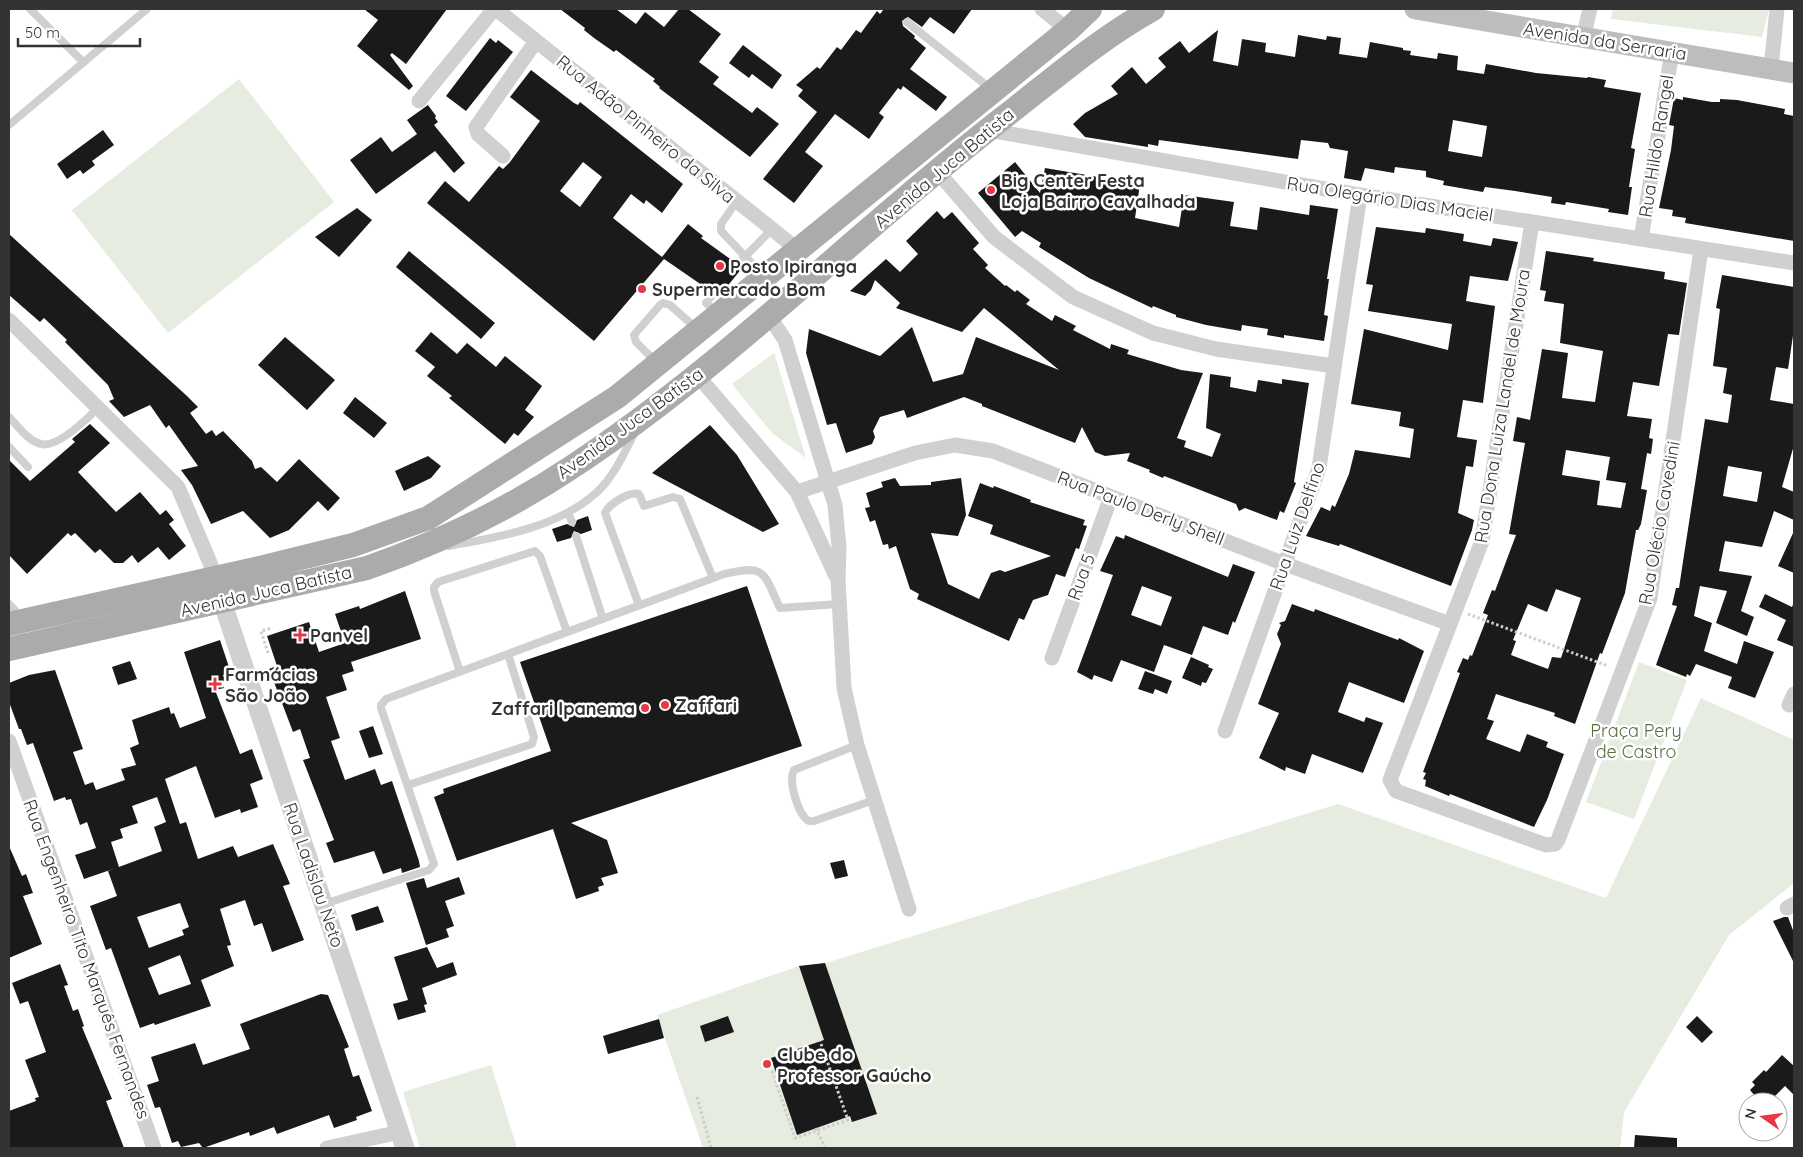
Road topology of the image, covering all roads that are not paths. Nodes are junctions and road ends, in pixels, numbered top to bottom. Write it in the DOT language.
graph roads {
  1 [pos="30,9"];
  2 [pos="147,9"];
  3 [pos="495,9"];
  4 [pos="1042,9"];
  5 [pos="1090,9"];
  6 [pos="1153,9"];
  7 [pos="1415,9"];
  8 [pos="1590,9"];
  9 [pos="1778,9"];
  10 [pos="907,22"];
  11 [pos="1068,30"];
  12 [pos="1583,38"];
  13 [pos="536,41"];
  14 [pos="1672,52"];
  15 [pos="83,62"];
  16 [pos="1771,69"];
  17 [pos="1794,73"];
  18 [pos="992,91"];
  19 [pos="419,101"];
  20 [pos="9,125"];
  21 [pos="988,130"];
  22 [pos="503,156"];
  23 [pos="937,171"];
  24 [pos="1360,195"];
  25 [pos="737,201"];
  26 [pos="1532,222"];
  27 [pos="772,229"];
  28 [pos="1641,239"];
  29 [pos="797,249"];
  30 [pos="1701,249"];
  31 [pos="745,256"];
  32 [pos="1794,263"];
  33 [pos="737,265"];
  34 [pos="765,277"];
  35 [pos="769,316"];
  36 [pos="9,320"];
  37 [pos="698,330"];
  38 [pos="658,363"];
  39 [pos="1334,366"];
  40 [pos="698,376"];
  41 [pos="98,408"];
  42 [pos="9,417"];
  43 [pos="642,417"];
  44 [pos="9,447"];
  45 [pos="28,467"];
  46 [pos="828,481"];
  47 [pos="798,492"];
  48 [pos="1111,497"];
  49 [pos="568,513"];
  50 [pos="572,522"];
  51 [pos="576,536"];
  52 [pos="410,552"];
  53 [pos="1285,564"];
  54 [pos="216,577"];
  55 [pos="713,578"];
  56 [pos="838,580"];
  57 [pos="222,601"];
  58 [pos="839,604"];
  59 [pos="638,606"];
  60 [pos="14,616"];
  61 [pos="604,619"];
  62 [pos="1450,624"];
  63 [pos="568,632"];
  64 [pos="9,648"];
  65 [pos="508,654"];
  66 [pos="1052,658"];
  67 [pos="460,672"];
  68 [pos="1225,731"];
  69 [pos="9,741"];
  70 [pos="856,745"];
  71 [pos="1390,784"];
  72 [pos="408,785"];
  73 [pos="874,800"];
  74 [pos="324,904"];
  75 [pos="909,909"];
  76 [pos="403,1140"];
  77 [pos="154,1148"];
  78 [pos="327,1148"];
  1 -- 15 [label="lane"];
  2 -- 15 [label="lane"];
  3 -- 13 [label="street, Rua Adão Pinheiro da Silva"];
  3 -- 19 [label="street"];
  4 -- 11 [label="street"];
  5 -- 11 [label="main road, Avenida Juca Batista"];
  6 -- 21 [label="main road, Avenida Juca Batista"];
  7 -- 12 [label="main road, Avenida da Serraria"];
  8 -- 12 [label="street"];
  9 -- 16 [label="street"];
  10 -- 18 [label="lane"];
  11 -- 18 [label="main road, Avenida Juca Batista"];
  12 -- 14 [label="main road, Avenida da Serraria"];
  13 -- 22 [label="street"];
  13 -- 25 [label="street, Rua Adão Pinheiro da Silva"];
  14 -- 16 [label="main road, Avenida da Serraria"];
  14 -- 28 [label="street, Rua Hildo Rangel"];
  15 -- 20 [label="lane"];
  16 -- 17 [label="main road, Avenida da Serraria"];
  18 -- 29 [label="main road, Avenida Juca Batista"];
  21 -- 23 [label="main road, Avenida Juca Batista"];
  21 -- 24 [label="street, Rua Olegário Dias Maciel"];
  23 -- 35 [label="main road, Avenida Juca Batista"];
  23 -- 39 [label="street"];
  24 -- 26 [label="street, Rua Olegário Dias Maciel"];
  24 -- 39 [label="street, Rua Luiz Delfino"];
  25 -- 27 [label="street, Rua Adão Pinheiro da Silva"];
  25 -- 31 [label="lane"];
  26 -- 28 [label="street, Rua Olegário Dias Maciel"];
  26 -- 62 [label="street, Rua Dona Luiza Landel de Moura"];
  27 -- 29 [label="street, Rua Adão Pinheiro da Silva"];
  27 -- 31 [label="lane"];
  28 -- 30 [label="street, Rua Olegário Dias Maciel"];
  29 -- 34 [label="main road, Avenida Juca Batista"];
  30 -- 32 [label="street, Rua Olegário Dias Maciel"];
  30 -- 71 [label="street, Rua Olécio Cavedini"];
  31 -- 33 [label="lane"];
  31 -- 34 [label="lane"];
  34 -- 37 [label="main road, Avenida Juca Batista"];
  35 -- 40 [label="main road, Avenida Juca Batista"];
  35 -- 46 [label="street"];
  36 -- 41 [label="street"];
  37 -- 38 [label="main road, Avenida Juca Batista"];
  37 -- 38 [label="lane"];
  38 -- 54 [label="main road, Avenida Juca Batista"];
  39 -- 53 [label="street, Rua Luiz Delfino"];
  40 -- 43 [label="main road, Avenida Juca Batista"];
  40 -- 47 [label="street"];
  41 -- 42 [label="lane"];
  41 -- 54 [label="street"];
  43 -- 49 [label="lane"];
  43 -- 52 [label="main road, Avenida Juca Batista"];
  44 -- 45 [label="lane"];
  46 -- 47 [label="street, Rua Paulo Derly Shell"];
  46 -- 48 [label="street, Rua Paulo Derly Shell"];
  46 -- 56 [label="street"];
  47 -- 56 [label="street"];
  48 -- 53 [label="street, Rua Paulo Derly Shell"];
  48 -- 66 [label="street, Rua 5"];
  49 -- 50 [label="lane"];
  49 -- 52 [label="lane"];
  51 -- 61 [label="lane"];
  52 -- 57 [label="main road, Avenida Juca Batista"];
  53 -- 62 [label="street, Rua Paulo Derly Shell"];
  53 -- 68 [label="street, Rua Luiz Delfino"];
  54 -- 60 [label="main road, Avenida Juca Batista"];
  55 -- 58 [label="lane"];
  55 -- 59 [label="lane"];
  55 -- 59 [label="lane"];
  56 -- 58 [label="street"];
  57 -- 64 [label="main road, Avenida Juca Batista"];
  57 -- 74 [label="street, Rua Ladislau Neto"];
  58 -- 70 [label="street"];
  59 -- 61 [label="lane"];
  61 -- 63 [label="lane"];
  62 -- 71 [label="street, Rua Dona Luiza Landel de Moura"];
  63 -- 65 [label="lane"];
  63 -- 67 [label="lane"];
  65 -- 67 [label="lane"];
  65 -- 72 [label="lane"];
  67 -- 72 [label="lane"];
  69 -- 77 [label="street, Rua Engenheiro Tito Marquês Fernandes"];
  70 -- 73 [label="street"];
  70 -- 73 [label="lane"];
  72 -- 74 [label="lane"];
  73 -- 75 [label="street"];
  74 -- 76 [label="street, Rua Ladislau Neto"];
  76 -- 78 [label="street"];
}
